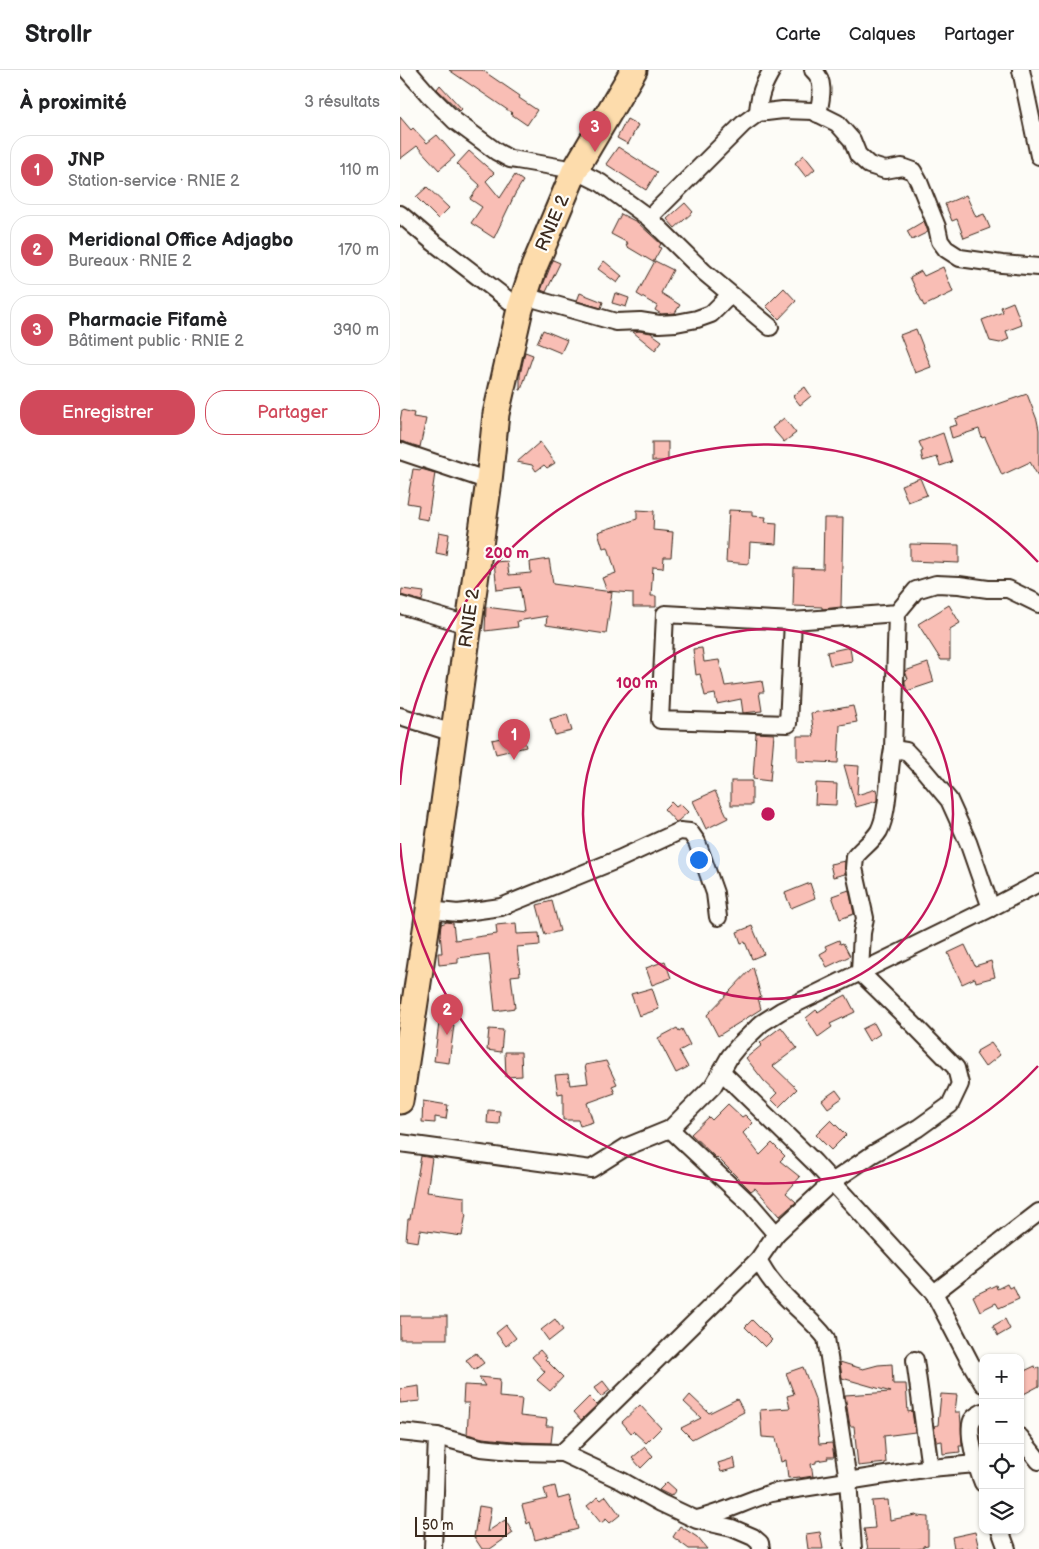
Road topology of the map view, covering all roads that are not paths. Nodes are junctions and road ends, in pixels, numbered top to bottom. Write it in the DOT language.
graph roads {
  1 [pos="407,70"];
  2 [pos="634,70"];
  3 [pos="772,70"];
  4 [pos="813,70"];
  5 [pos="1021,70"];
  6 [pos="758,114"];
  7 [pos="818,114"];
  8 [pos="1039,156"];
  9 [pos="575,170"];
  10 [pos="400,214"];
  11 [pos="649,218"];
  12 [pos="1039,267"];
  13 [pos="730,295"];
  14 [pos="522,303"];
  15 [pos="770,327"];
  16 [pos="400,451"];
  17 [pos="489,482"];
  18 [pos="1039,604"];
  19 [pos="400,605"];
  20 [pos="897,613"];
  21 [pos="793,621"];
  22 [pos="468,626"];
  23 [pos="400,716"];
  24 [pos="453,733"];
  25 [pos="893,749"];
  26 [pos="1039,883"];
  27 [pos="991,908"];
  28 [pos="429,910"];
  29 [pos="718,917"];
  30 [pos="860,972"];
  31 [pos="402,1069"];
  32 [pos="722,1072"];
  33 [pos="400,1101"];
  34 [pos="670,1129"];
  35 [pos="400,1143"];
  36 [pos="832,1182"];
  37 [pos="1039,1212"];
  38 [pos="776,1234"];
  39 [pos="758,1260"];
  40 [pos="934,1293"];
  41 [pos="915,1360"];
  42 [pos="979,1377"];
  43 [pos="979,1414"];
  44 [pos="400,1432"];
  45 [pos="437,1436"];
  46 [pos="1024,1442"];
  47 [pos="562,1453"];
  48 [pos="1039,1462"];
  49 [pos="976,1464"];
  50 [pos="930,1468"];
  51 [pos="979,1472"];
  52 [pos="848,1480"];
  53 [pos="697,1520"];
  54 [pos="1001,1534"];
  55 [pos="433,1549"];
  56 [pos="761,1549"];
  57 [pos="853,1549"];
  58 [pos="1007,1549"];
  1 -- 9 [label="street"];
  2 -- 9 [label="highway, RNIE 2 / RNIE 2"];
  3 -- 6 [label="street"];
  4 -- 7 [label="street"];
  5 -- 8 [label="street"];
  6 -- 7 [label="street"];
  6 -- 11 [label="street"];
  7 -- 12 [label="street"];
  9 -- 11 [label="street"];
  9 -- 14 [label="highway, RNIE 2 / RNIE 2"];
  10 -- 14 [label="street"];
  11 -- 13 [label="street"];
  13 -- 14 [label="street"];
  13 -- 15 [label="street"];
  14 -- 17 [label="highway, RNIE 2 / RNIE 2"];
  16 -- 17 [label="street"];
  17 -- 22 [label="highway, RNIE 2 / RNIE 2"];
  18 -- 20 [label="street"];
  19 -- 22 [label="street"];
  20 -- 21 [label="street"];
  20 -- 25 [label="street"];
  21 -- 21 [label="street"];
  22 -- 24 [label="highway, RNIE 2 / RNIE 2"];
  23 -- 24 [label="street"];
  24 -- 28 [label="highway, RNIE 2 / RNIE 2"];
  25 -- 27 [label="street"];
  25 -- 30 [label="street"];
  26 -- 27 [label="street"];
  27 -- 30 [label="street"];
  28 -- 29 [label="street"];
  28 -- 31 [label="highway, RNIE 2 / RNIE 2"];
  30 -- 32 [label="street"];
  30 -- 36 [label="street"];
  31 -- 33 [label="highway, RNIE 2 / RNIE 2"];
  32 -- 34 [label="street"];
  32 -- 36 [label="street"];
  34 -- 35 [label="street"];
  34 -- 38 [label="street"];
  36 -- 38 [label="street"];
  36 -- 40 [label="street"];
  37 -- 40 [label="street"];
  38 -- 39 [label="street"];
  39 -- 47 [label="street"];
  39 -- 52 [label="street"];
  40 -- 42 [label="street"];
  41 -- 50 [label="street"];
  43 -- 49 [label="street"];
  44 -- 45 [label="street"];
  45 -- 47 [label="street"];
  45 -- 55 [label="street"];
  46 -- 48 [label="street"];
  47 -- 53 [label="street"];
  49 -- 50 [label="street"];
  49 -- 51 [label="street"];
  50 -- 52 [label="street"];
  52 -- 53 [label="street"];
  52 -- 57 [label="street"];
  53 -- 56 [label="street"];
  54 -- 58 [label="street"];
}
